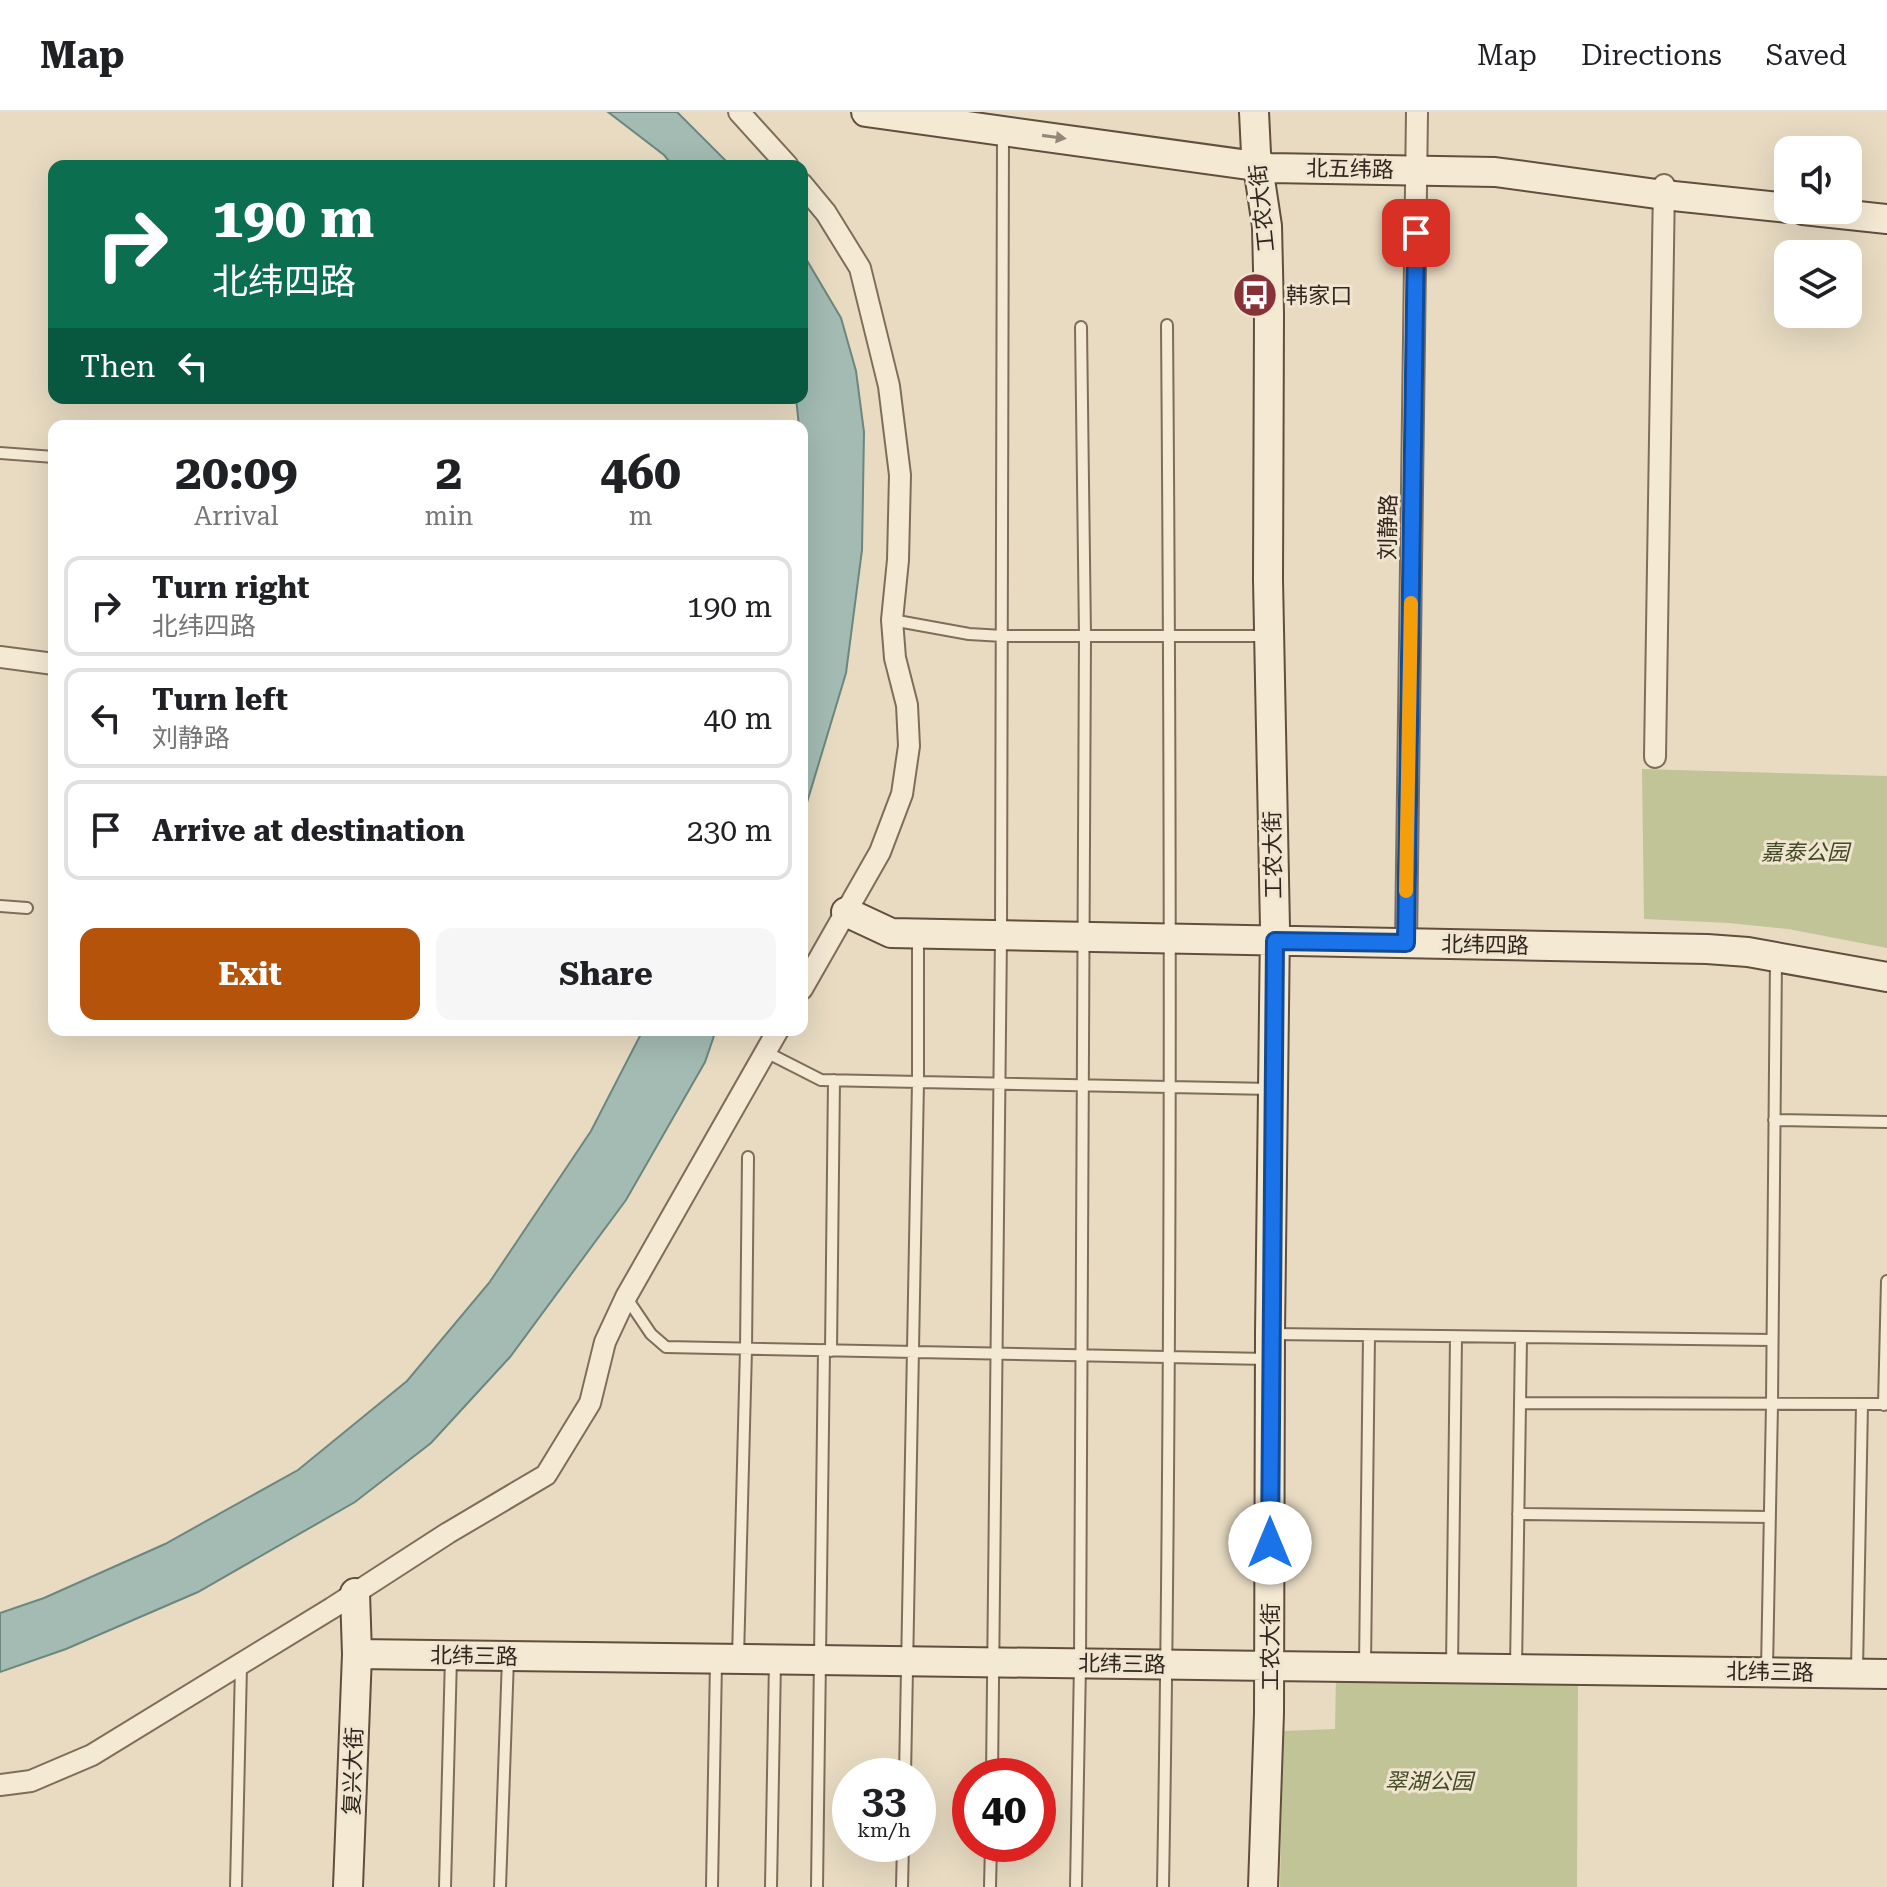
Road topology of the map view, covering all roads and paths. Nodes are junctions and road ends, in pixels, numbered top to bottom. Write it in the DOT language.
graph roads {
  1 [pos="739,112"];
  2 [pos="866,112"];
  3 [pos="1254,112"];
  4 [pos="1417,112"];
  5 [pos="1003,130"];
  6 [pos="783,160"];
  7 [pos="1263,160"];
  8 [pos="1416,164"];
  9 [pos="1664,190"];
  10 [pos="808,191"];
  11 [pos="1774,197"];
  12 [pos="1774,206"];
  13 [pos="1862,207"];
  14 [pos="1887,210"];
  15 [pos="1862,216"];
  16 [pos="1887,219"];
  17 [pos="1167,325"];
  18 [pos="1081,327"];
  19 [pos="0,453"];
  20 [pos="48,457"];
  21 [pos="892,620"];
  22 [pos="1003,636"];
  23 [pos="1085,636"];
  24 [pos="1169,636"];
  25 [pos="1270,636"];
  26 [pos="0,657"];
  27 [pos="48,663"];
  28 [pos="1655,757"];
  29 [pos="0,906"];
  30 [pos="27,908"];
  31 [pos="846,912"];
  32 [pos="918,934"];
  33 [pos="1280,934"];
  34 [pos="1001,936"];
  35 [pos="1083,937"];
  36 [pos="1406,937"];
  37 [pos="1170,939"];
  38 [pos="1776,950"];
  39 [pos="1887,963"];
  40 [pos="1887,977"];
  41 [pos="808,978"];
  42 [pos="775,1036"];
  43 [pos="766,1052"];
  44 [pos="834,1080"];
  45 [pos="918,1082"];
  46 [pos="999,1083"];
  47 [pos="1083,1085"];
  48 [pos="1169,1087"];
  49 [pos="1273,1089"];
  50 [pos="1774,1120"];
  51 [pos="1887,1122"];
  52 [pos="748,1157"];
  53 [pos="1887,1281"];
  54 [pos="626,1297"];
  55 [pos="1369,1336"];
  56 [pos="1456,1337"];
  57 [pos="1521,1338"];
  58 [pos="1772,1340"];
  59 [pos="1270,1347"];
  60 [pos="746,1349"];
  61 [pos="827,1350"];
  62 [pos="913,1352"];
  63 [pos="996,1354"];
  64 [pos="1081,1356"];
  65 [pos="1168,1357"];
  66 [pos="1520,1403"];
  67 [pos="1772,1404"];
  68 [pos="1862,1404"];
  69 [pos="1886,1404"];
  70 [pos="1518,1514"];
  71 [pos="1770,1517"];
  72 [pos="355,1593"];
  73 [pos="357,1654"];
  74 [pos="451,1655"];
  75 [pos="508,1656"];
  76 [pos="727,1659"];
  77 [pos="775,1659"];
  78 [pos="820,1660"];
  79 [pos="907,1661"];
  80 [pos="994,1662"];
  81 [pos="1080,1663"];
  82 [pos="241,1664"];
  83 [pos="1167,1664"];
  84 [pos="1270,1665"];
  85 [pos="1365,1667"];
  86 [pos="1452,1668"];
  87 [pos="1516,1669"];
  88 [pos="1767,1672"];
  89 [pos="1857,1673"];
  90 [pos="1887,1674"];
  91 [pos="905,1758"];
  92 [pos="992,1758"];
  93 [pos="0,1785"];
  94 [pos="903,1862"];
  95 [pos="991,1862"];
  96 [pos="236,1887"];
  97 [pos="348,1887"];
  98 [pos="445,1887"];
  99 [pos="500,1887"];
  100 [pos="712,1887"];
  101 [pos="771,1887"];
  102 [pos="817,1887"];
  103 [pos="902,1887"];
  104 [pos="990,1887"];
  105 [pos="1076,1887"];
  106 [pos="1163,1887"];
  107 [pos="1263,1887"];
  1 -- 6 [label="street"];
  2 -- 5 [label="street, 北五纬路"];
  3 -- 7 [label="street, 工农大街"];
  4 -- 8 [label="street, 刘静路"];
  5 -- 7 [label="street, 北五纬路, one-way"];
  5 -- 22 [label="lane"];
  7 -- 8 [label="street, 北五纬路"];
  7 -- 25 [label="street, 工农大街"];
  7 -- 33 [label="street, 工农大街"];
  8 -- 9 [label="street, 北五纬路"];
  8 -- 36 [label="street, 刘静路"];
  9 -- 11 [label="street, 北五纬路"];
  9 -- 12 [label="street, 北五纬路"];
  9 -- 28 [label="street"];
  10 -- 21 [label="street"];
  13 -- 14 [label="street"];
  15 -- 16 [label="street"];
  17 -- 24 [label="lane"];
  18 -- 23 [label="lane"];
  19 -- 20 [label="lane"];
  21 -- 22 [label="lane"];
  21 -- 31 [label="street"];
  22 -- 23 [label="lane"];
  22 -- 34 [label="lane"];
  23 -- 24 [label="lane"];
  23 -- 35 [label="lane"];
  24 -- 25 [label="lane"];
  24 -- 37 [label="lane"];
  25 -- 33 [label="street, 工农大街"];
  26 -- 27 [label="street"];
  29 -- 30 [label="lane"];
  31 -- 32 [label="street, 北纬四路"];
  31 -- 41 [label="street"];
  32 -- 34 [label="street, 北纬四路"];
  32 -- 45 [label="lane"];
  33 -- 36 [label="street, 北纬四路"];
  33 -- 37 [label="street, 北纬四路"];
  33 -- 49 [label="street, 工农大街"];
  34 -- 35 [label="street, 北纬四路"];
  34 -- 46 [label="lane"];
  35 -- 37 [label="street, 北纬四路"];
  35 -- 47 [label="lane"];
  36 -- 38 [label="street, 北纬四路"];
  37 -- 48 [label="lane"];
  38 -- 39 [label="street, 北纬四路"];
  38 -- 40 [label="street, 北纬四路"];
  38 -- 50 [label="lane"];
  42 -- 43 [label="street"];
  43 -- 44 [label="lane"];
  43 -- 54 [label="street"];
  44 -- 45 [label="lane"];
  44 -- 61 [label="lane"];
  45 -- 46 [label="lane"];
  45 -- 62 [label="lane"];
  46 -- 47 [label="lane"];
  46 -- 63 [label="lane"];
  47 -- 48 [label="lane"];
  47 -- 64 [label="lane"];
  48 -- 49 [label="lane"];
  48 -- 65 [label="lane"];
  49 -- 59 [label="street, 工农大街"];
  50 -- 51 [label="lane"];
  50 -- 58 [label="lane"];
  52 -- 60 [label="lane"];
  53 -- 69 [label="lane"];
  54 -- 60 [label="lane"];
  54 -- 72 [label="street"];
  55 -- 56 [label="lane"];
  55 -- 59 [label="lane"];
  55 -- 85 [label="lane"];
  56 -- 57 [label="lane"];
  56 -- 86 [label="lane"];
  57 -- 58 [label="lane"];
  57 -- 66 [label="lane"];
  58 -- 67 [label="lane"];
  59 -- 65 [label="lane"];
  59 -- 84 [label="street, 工农大街"];
  60 -- 61 [label="lane"];
  60 -- 76 [label="lane"];
  61 -- 62 [label="lane"];
  61 -- 78 [label="lane"];
  62 -- 63 [label="lane"];
  62 -- 79 [label="lane"];
  63 -- 64 [label="lane"];
  63 -- 80 [label="lane"];
  64 -- 65 [label="lane"];
  64 -- 81 [label="lane"];
  65 -- 83 [label="lane"];
  66 -- 67 [label="lane"];
  66 -- 70 [label="lane"];
  67 -- 68 [label="lane"];
  67 -- 71 [label="lane"];
  68 -- 69 [label="lane"];
  68 -- 89 [label="lane"];
  70 -- 71 [label="lane"];
  70 -- 87 [label="lane"];
  71 -- 88 [label="lane"];
  72 -- 73 [label="street, 复兴大街"];
  72 -- 82 [label="street"];
  73 -- 74 [label="street, 北纬三路"];
  73 -- 97 [label="street, 复兴大街"];
  74 -- 75 [label="street, 北纬三路"];
  74 -- 98 [label="lane"];
  75 -- 76 [label="street, 北纬三路"];
  75 -- 99 [label="lane"];
  76 -- 77 [label="street, 北纬三路"];
  76 -- 100 [label="lane"];
  77 -- 78 [label="street, 北纬三路"];
  77 -- 101 [label="lane"];
  78 -- 79 [label="street, 北纬三路"];
  78 -- 102 [label="lane"];
  79 -- 80 [label="street, 北纬三路"];
  79 -- 91 [label="lane"];
  80 -- 81 [label="street, 北纬三路"];
  80 -- 92 [label="lane"];
  81 -- 83 [label="street, 北纬三路"];
  81 -- 105 [label="lane"];
  82 -- 93 [label="street"];
  82 -- 96 [label="lane"];
  83 -- 84 [label="street, 北纬三路"];
  83 -- 106 [label="lane"];
  84 -- 85 [label="street, 北纬三路"];
  84 -- 107 [label="street, 工农大街"];
  85 -- 86 [label="street, 北纬三路"];
  86 -- 87 [label="street, 北纬三路"];
  87 -- 88 [label="street, 北纬三路"];
  88 -- 89 [label="street, 北纬三路"];
  89 -- 90 [label="street, 北纬三路"];
  94 -- 103 [label="lane"];
  95 -- 104 [label="lane"];
}
